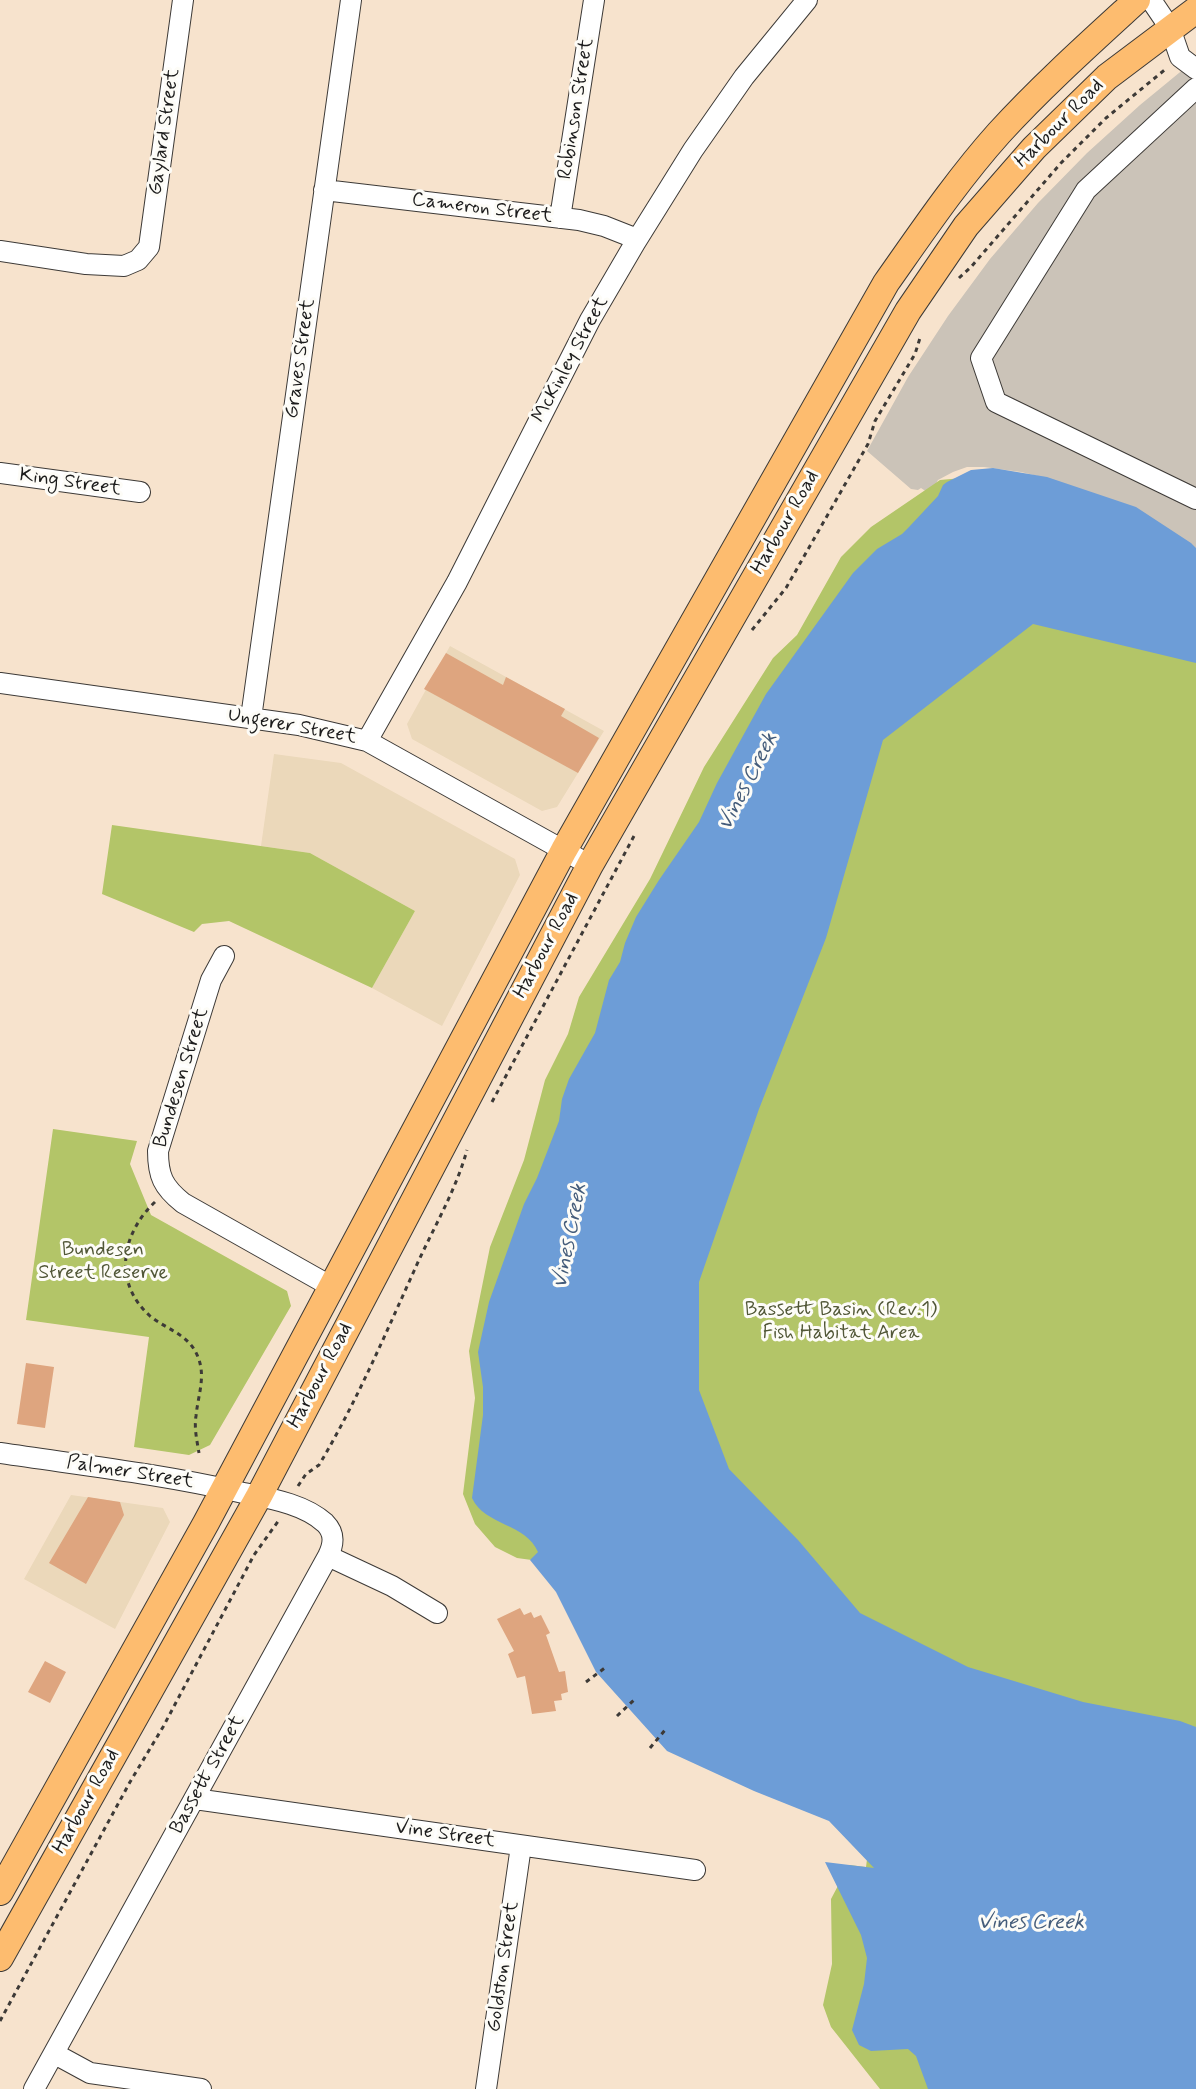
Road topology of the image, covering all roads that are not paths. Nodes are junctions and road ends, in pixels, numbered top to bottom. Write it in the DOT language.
graph roads {
  1 [pos="183,0"];
  2 [pos="351,0"];
  3 [pos="594,0"];
  4 [pos="807,0"];
  5 [pos="1137,0"];
  6 [pos="1151,0"];
  7 [pos="1196,10"];
  8 [pos="1170,28"];
  9 [pos="1188,63"];
  10 [pos="1196,88"];
  11 [pos="324,189"];
  12 [pos="560,218"];
  13 [pos="637,239"];
  14 [pos="0,251"];
  15 [pos="0,473"];
  16 [pos="140,492"];
  17 [pos="1196,499"];
  18 [pos="0,683"];
  19 [pos="251,718"];
  20 [pos="367,741"];
  21 [pos="564,850"];
  22 [pos="590,865"];
  23 [pos="224,956"];
  24 [pos="332,1287"];
  25 [pos="0,1453"];
  26 [pos="224,1488"];
  27 [pos="259,1496"];
  28 [pos="328,1556"];
  29 [pos="436,1613"];
  30 [pos="195,1799"];
  31 [pos="521,1846"];
  32 [pos="695,1870"];
  33 [pos="0,1893"];
  34 [pos="0,1958"];
  35 [pos="55,2054"];
  36 [pos="34,2089"];
  37 [pos="201,2089"];
  38 [pos="486,2089"];
  1 -- 14 [label="street, Gaylard Street"];
  2 -- 11 [label="street, Graves Street"];
  3 -- 12 [label="street, Robinson Street"];
  4 -- 13 [label="street, McKinley Street"];
  5 -- 21 [label="main road, Harbour Road"];
  6 -- 8 [label="street"];
  7 -- 8 [label="main road, Harbour Road"];
  8 -- 9 [label="street"];
  8 -- 22 [label="main road, Harbour Road"];
  10 -- 17 [label="street"];
  11 -- 12 [label="street, Cameron Street"];
  11 -- 19 [label="street, Graves Street"];
  12 -- 13 [label="street, Cameron Street"];
  13 -- 20 [label="street, McKinley Street"];
  15 -- 16 [label="street, King Street"];
  18 -- 19 [label="street, Ungerer Street"];
  19 -- 20 [label="street, Ungerer Street"];
  20 -- 21 [label="street, Ungerer Street"];
  21 -- 22 [label="street, Ungerer Street"];
  21 -- 24 [label="main road, Harbour Road"];
  22 -- 27 [label="main road, Harbour Road"];
  23 -- 24 [label="street, Bundesen Street"];
  24 -- 26 [label="main road, Harbour Road"];
  25 -- 26 [label="street, Palmer Street"];
  26 -- 27 [label="street, Palmer Street"];
  26 -- 33 [label="main road, Harbour Road"];
  27 -- 28 [label="street, Bassett Street"];
  27 -- 34 [label="main road, Harbour Road"];
  28 -- 29 [label="street"];
  28 -- 30 [label="street, Bassett Street"];
  30 -- 31 [label="street, Vine Street"];
  30 -- 35 [label="street, Bassett Street"];
  31 -- 32 [label="street, Vine Street"];
  31 -- 38 [label="street, Goldston Street"];
  35 -- 36 [label="street, Bassett Street"];
  35 -- 37 [label="street"];
}
